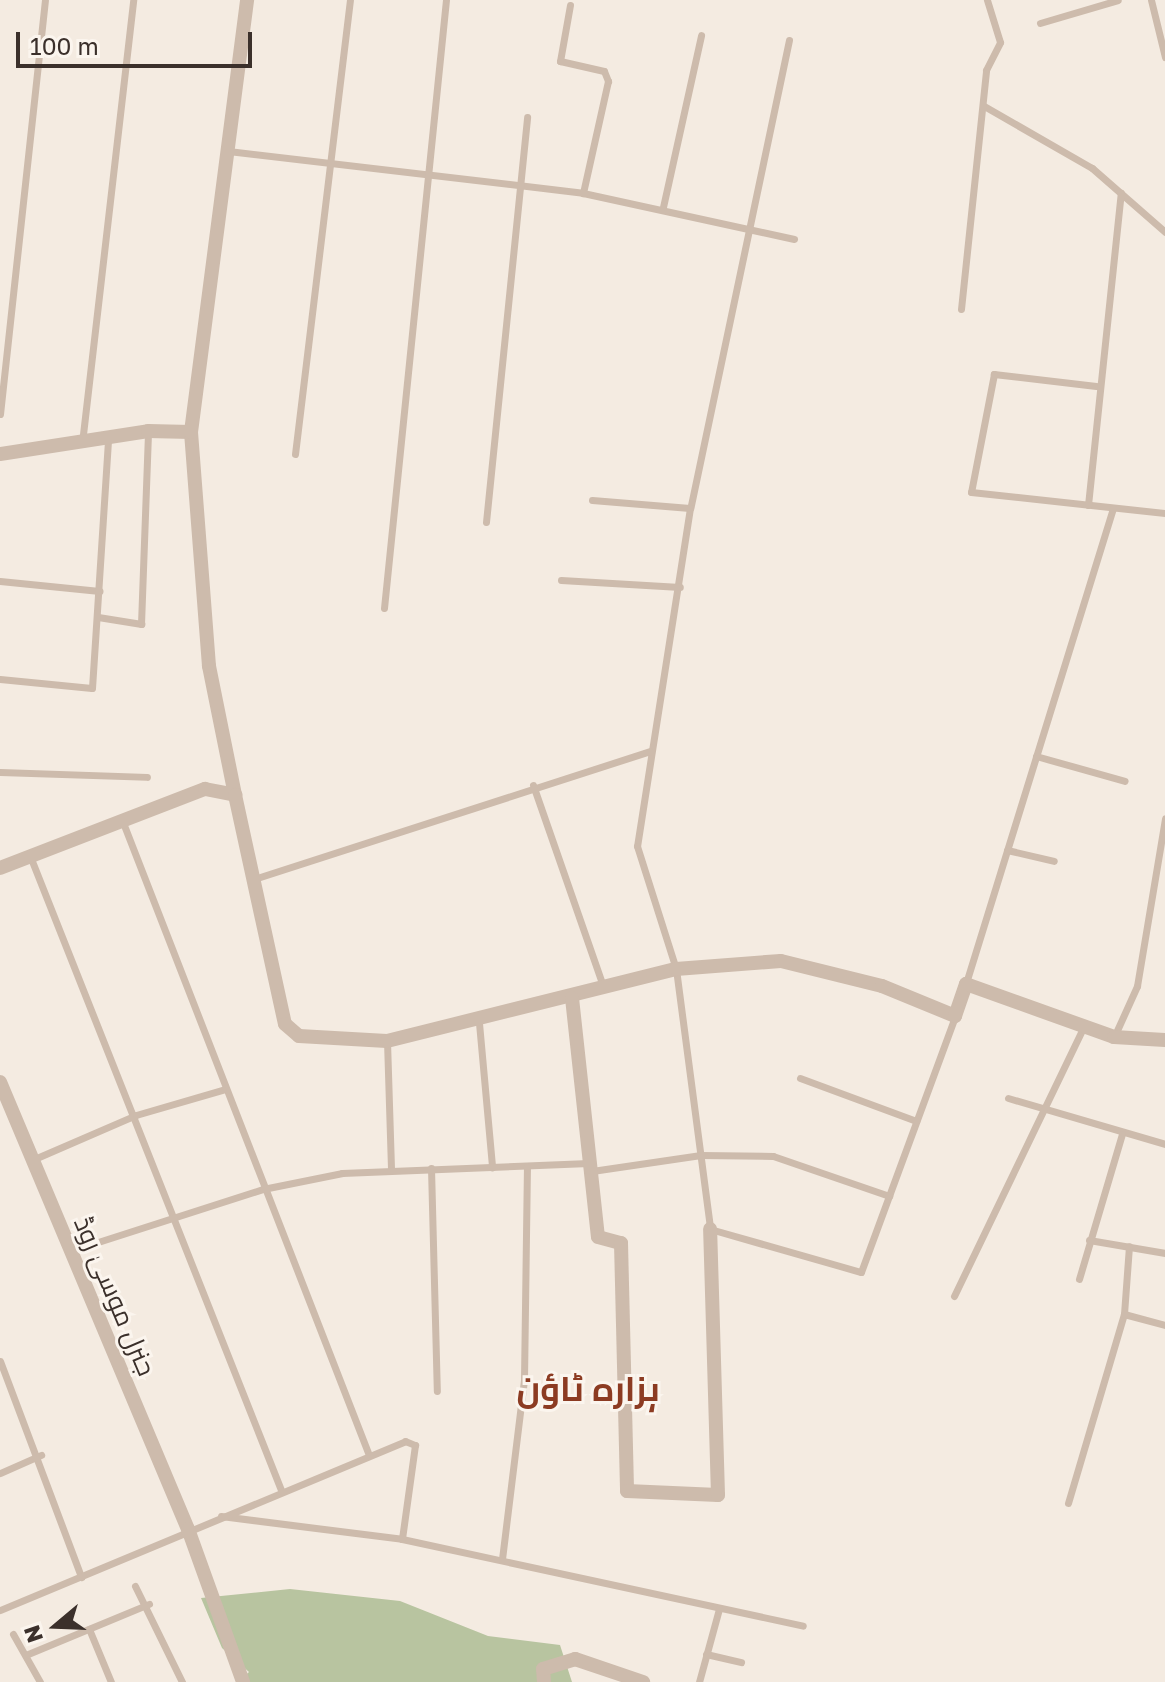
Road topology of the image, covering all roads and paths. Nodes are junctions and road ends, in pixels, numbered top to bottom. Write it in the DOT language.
graph roads {
  1 [pos="45,0"];
  2 [pos="133,0"];
  3 [pos="247,0"];
  4 [pos="350,0"];
  5 [pos="446,0"];
  6 [pos="987,0"];
  7 [pos="1118,0"];
  8 [pos="1151,0"];
  9 [pos="570,5"];
  10 [pos="1040,23"];
  11 [pos="701,35"];
  12 [pos="789,40"];
  13 [pos="1165,57"];
  14 [pos="984,106"];
  15 [pos="527,117"];
  16 [pos="227,150"];
  17 [pos="330,167"];
  18 [pos="428,176"];
  19 [pos="522,186"];
  20 [pos="583,193"];
  21 [pos="1121,193"];
  22 [pos="663,207"];
  23 [pos="746,228"];
  24 [pos="1165,232"];
  25 [pos="794,239"];
  26 [pos="961,309"];
  27 [pos="1096,386"];
  28 [pos="0,414"];
  29 [pos="148,431"];
  30 [pos="191,432"];
  31 [pos="108,441"];
  32 [pos="82,445"];
  33 [pos="0,454"];
  34 [pos="295,454"];
  35 [pos="592,500"];
  36 [pos="1088,505"];
  37 [pos="690,508"];
  38 [pos="1113,508"];
  39 [pos="1165,513"];
  40 [pos="486,522"];
  41 [pos="561,580"];
  42 [pos="0,581"];
  43 [pos="680,587"];
  44 [pos="99,591"];
  45 [pos="384,608"];
  46 [pos="98,617"];
  47 [pos="0,679"];
  48 [pos="650,751"];
  49 [pos="1036,756"];
  50 [pos="0,772"];
  51 [pos="147,777"];
  52 [pos="1125,781"];
  53 [pos="533,785"];
  54 [pos="235,795"];
  55 [pos="1165,818"];
  56 [pos="122,819"];
  57 [pos="1007,850"];
  58 [pos="30,856"];
  59 [pos="1054,861"];
  60 [pos="0,868"];
  61 [pos="254,879"];
  62 [pos="676,969"];
  63 [pos="966,984"];
  64 [pos="604,988"];
  65 [pos="572,998"];
  66 [pos="955,1016"];
  67 [pos="479,1023"];
  68 [pos="1084,1026"];
  69 [pos="1114,1037"];
  70 [pos="1165,1040"];
  71 [pos="387,1041"];
  72 [pos="800,1078"];
  73 [pos="0,1082"];
  74 [pos="222,1090"];
  75 [pos="1008,1098"];
  76 [pos="1042,1114"];
  77 [pos="136,1115"];
  78 [pos="916,1121"];
  79 [pos="1122,1134"];
  80 [pos="1165,1144"];
  81 [pos="701,1155"];
  82 [pos="32,1160"];
  83 [pos="527,1166"];
  84 [pos="492,1167"];
  85 [pos="592,1167"];
  86 [pos="391,1168"];
  87 [pos="431,1168"];
  88 [pos="263,1189"];
  89 [pos="889,1196"];
  90 [pos="176,1215"];
  91 [pos="710,1229"];
  92 [pos="1089,1240"];
  93 [pos="1129,1246"];
  94 [pos="70,1251"];
  95 [pos="1165,1253"];
  96 [pos="1079,1279"];
  97 [pos="954,1296"];
  98 [pos="1124,1314"];
  99 [pos="1165,1325"];
  100 [pos="0,1361"];
  101 [pos="437,1391"];
  102 [pos="41,1455"];
  103 [pos="369,1455"];
  104 [pos="0,1473"];
  105 [pos="281,1490"];
  106 [pos="1068,1503"];
  107 [pos="221,1516"];
  108 [pos="188,1529"];
  109 [pos="402,1539"];
  110 [pos="502,1559"];
  111 [pos="81,1577"];
  112 [pos="135,1586"];
  113 [pos="149,1604"];
  114 [pos="719,1609"];
  115 [pos="0,1610"];
  116 [pos="803,1626"];
  117 [pos="89,1629"];
  118 [pos="13,1634"];
  119 [pos="28,1654"];
  120 [pos="706,1654"];
  121 [pos="741,1662"];
  122 [pos="40,1682"];
  123 [pos="111,1682"];
  124 [pos="182,1682"];
  125 [pos="243,1682"];
  126 [pos="544,1682"];
  127 [pos="643,1682"];
  128 [pos="699,1682"];
  1 -- 28 [label="lane"];
  2 -- 32 [label="lane"];
  3 -- 16 [label="street"];
  4 -- 17 [label="lane"];
  5 -- 18 [label="lane"];
  6 -- 14 [label="lane"];
  7 -- 10 [label="lane"];
  8 -- 13 [label="lane"];
  9 -- 20 [label="lane"];
  11 -- 22 [label="lane"];
  12 -- 23 [label="lane"];
  14 -- 21 [label="lane"];
  14 -- 26 [label="lane"];
  15 -- 19 [label="lane"];
  16 -- 17 [label="lane"];
  16 -- 30 [label="street"];
  17 -- 18 [label="lane"];
  17 -- 34 [label="lane"];
  18 -- 19 [label="lane"];
  18 -- 45 [label="lane"];
  19 -- 20 [label="lane"];
  19 -- 40 [label="lane"];
  20 -- 22 [label="lane"];
  21 -- 24 [label="lane"];
  21 -- 27 [label="lane"];
  22 -- 23 [label="lane"];
  23 -- 25 [label="lane"];
  23 -- 37 [label="lane"];
  27 -- 36 [label="lane"];
  27 -- 36 [label="lane"];
  29 -- 30 [label="street"];
  29 -- 31 [label="street"];
  29 -- 46 [label="lane"];
  30 -- 54 [label="street"];
  31 -- 32 [label="street"];
  31 -- 44 [label="lane"];
  32 -- 33 [label="street"];
  35 -- 37 [label="lane"];
  36 -- 38 [label="lane"];
  37 -- 43 [label="lane"];
  38 -- 39 [label="lane"];
  38 -- 49 [label="lane"];
  41 -- 43 [label="lane"];
  42 -- 44 [label="lane"];
  43 -- 48 [label="lane"];
  44 -- 46 [label="lane"];
  46 -- 47 [label="lane"];
  48 -- 53 [label="lane"];
  48 -- 62 [label="lane"];
  49 -- 52 [label="lane"];
  49 -- 57 [label="lane"];
  50 -- 51 [label="lane"];
  53 -- 61 [label="lane"];
  53 -- 64 [label="lane"];
  54 -- 56 [label="street"];
  54 -- 61 [label="street"];
  55 -- 69 [label="lane"];
  56 -- 58 [label="street"];
  56 -- 74 [label="lane"];
  57 -- 59 [label="lane"];
  57 -- 63 [label="lane"];
  58 -- 60 [label="street"];
  58 -- 77 [label="lane"];
  61 -- 71 [label="street"];
  62 -- 64 [label="street"];
  62 -- 66 [label="street"];
  62 -- 81 [label="lane"];
  63 -- 66 [label="street"];
  63 -- 68 [label="street"];
  64 -- 65 [label="street"];
  65 -- 67 [label="street"];
  65 -- 85 [label="street"];
  66 -- 78 [label="lane"];
  67 -- 71 [label="street"];
  67 -- 84 [label="lane"];
  68 -- 69 [label="street"];
  68 -- 76 [label="lane"];
  69 -- 70 [label="street"];
  71 -- 86 [label="lane"];
  72 -- 78 [label="lane"];
  73 -- 82 [label="street, جنرل موسیٰ روڈ"];
  74 -- 77 [label="lane"];
  74 -- 88 [label="lane"];
  75 -- 76 [label="lane"];
  76 -- 79 [label="lane"];
  76 -- 97 [label="lane"];
  77 -- 82 [label="lane"];
  77 -- 90 [label="lane"];
  78 -- 89 [label="lane"];
  79 -- 80 [label="lane"];
  79 -- 92 [label="lane"];
  81 -- 85 [label="lane"];
  81 -- 89 [label="lane"];
  81 -- 91 [label="lane"];
  82 -- 94 [label="street, جنرل موسیٰ روڈ"];
  83 -- 84 [label="lane"];
  83 -- 85 [label="lane"];
  83 -- 110 [label="lane"];
  84 -- 87 [label="lane"];
  85 -- 91 [label="street"];
  86 -- 87 [label="lane"];
  86 -- 88 [label="lane"];
  87 -- 101 [label="lane"];
  88 -- 90 [label="lane"];
  88 -- 103 [label="lane"];
  89 -- 91 [label="lane"];
  90 -- 94 [label="lane"];
  90 -- 105 [label="lane"];
  92 -- 93 [label="lane"];
  92 -- 96 [label="lane"];
  93 -- 95 [label="lane"];
  93 -- 98 [label="lane"];
  94 -- 108 [label="street, جنرل موسیٰ روڈ"];
  98 -- 99 [label="lane"];
  98 -- 106 [label="lane"];
  100 -- 102 [label="lane"];
  102 -- 104 [label="lane"];
  102 -- 111 [label="lane"];
  103 -- 105 [label="lane"];
  103 -- 109 [label="lane"];
  105 -- 107 [label="lane"];
  107 -- 108 [label="lane"];
  107 -- 109 [label="lane"];
  108 -- 111 [label="lane"];
  108 -- 125 [label="street, جنرل موسیٰ روڈ"];
  109 -- 110 [label="lane"];
  110 -- 114 [label="lane"];
  111 -- 115 [label="lane"];
  112 -- 113 [label="lane"];
  113 -- 117 [label="lane"];
  113 -- 124 [label="lane"];
  114 -- 116 [label="lane"];
  114 -- 120 [label="lane"];
  117 -- 119 [label="lane"];
  117 -- 123 [label="lane"];
  118 -- 119 [label="lane"];
  119 -- 122 [label="lane"];
  120 -- 121 [label="lane"];
  120 -- 128 [label="lane"];
  126 -- 127 [label="street"];
}
